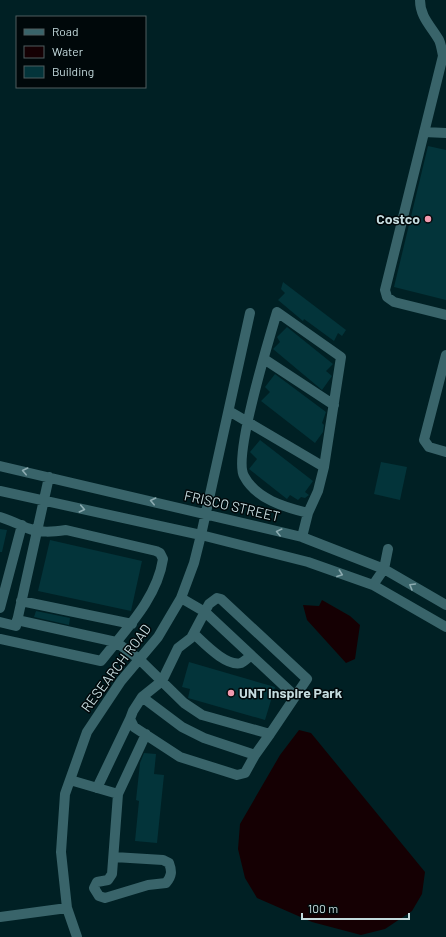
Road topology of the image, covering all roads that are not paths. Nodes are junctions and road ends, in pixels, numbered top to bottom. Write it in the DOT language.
graph roads {
  1 [pos="420,0"];
  2 [pos="443,70"];
  3 [pos="424,132"];
  4 [pos="446,133"];
  5 [pos="250,313"];
  6 [pos="446,314"];
  7 [pos="446,355"];
  8 [pos="264,359"];
  9 [pos="334,405"];
  10 [pos="229,411"];
  11 [pos="247,422"];
  12 [pos="446,452"];
  13 [pos="0,466"];
  14 [pos="324,467"];
  15 [pos="49,477"];
  16 [pos="0,491"];
  17 [pos="43,501"];
  18 [pos="308,513"];
  19 [pos="206,514"];
  20 [pos="0,517"];
  21 [pos="22,525"];
  22 [pos="37,531"];
  23 [pos="201,535"];
  24 [pos="302,537"];
  25 [pos="388,549"];
  26 [pos="384,569"];
  27 [pos="373,585"];
  28 [pos="1,596"];
  29 [pos="181,598"];
  30 [pos="21,601"];
  31 [pos="445,603"];
  32 [pos="0,608"];
  33 [pos="205,612"];
  34 [pos="17,620"];
  35 [pos="0,622"];
  36 [pos="132,624"];
  37 [pos="446,627"];
  38 [pos="194,634"];
  39 [pos="0,638"];
  40 [pos="116,642"];
  41 [pos="251,655"];
  42 [pos="139,660"];
  43 [pos="162,681"];
  44 [pos="295,696"];
  45 [pos="142,697"];
  46 [pos="130,720"];
  47 [pos="146,734"];
  48 [pos="270,734"];
  49 [pos="255,755"];
  50 [pos="70,780"];
  51 [pos="97,788"];
  52 [pos="118,794"];
  53 [pos="114,857"];
  54 [pos="67,908"];
  55 [pos="0,917"];
  56 [pos="77,937"];
  1 -- 2 [label="street"];
  2 -- 3 [label="street"];
  3 -- 4 [label="street"];
  3 -- 6 [label="street"];
  5 -- 10 [label="street, RESEARCH ROAD"];
  7 -- 12 [label="street"];
  8 -- 9 [label="street"];
  8 -- 9 [label="street"];
  8 -- 11 [label="street"];
  9 -- 14 [label="street"];
  10 -- 11 [label="street"];
  10 -- 19 [label="street, RESEARCH ROAD"];
  11 -- 14 [label="street"];
  11 -- 18 [label="street"];
  15 -- 13 [label="street, FRISCO STREET, one-way"];
  14 -- 18 [label="street"];
  15 -- 17 [label="street"];
  19 -- 15 [label="street, FRISCO STREET, one-way"];
  16 -- 17 [label="street"];
  17 -- 22 [label="street"];
  17 -- 23 [label="street, one-way"];
  18 -- 24 [label="street"];
  19 -- 23 [label="street, RESEARCH ROAD"];
  24 -- 19 [label="street, FRISCO STREET, one-way"];
  20 -- 21 [label="street"];
  21 -- 22 [label="street"];
  21 -- 28 [label="street"];
  22 -- 30 [label="street"];
  22 -- 36 [label="street"];
  23 -- 27 [label="street, one-way"];
  23 -- 29 [label="street, RESEARCH ROAD"];
  24 -- 26 [label="street, FRISCO STREET"];
  25 -- 26 [label="street"];
  26 -- 27 [label="street"];
  31 -- 26 [label="street, FRISCO STREET, one-way"];
  27 -- 37 [label="street"];
  28 -- 32 [label="street"];
  29 -- 33 [label="street"];
  29 -- 42 [label="street, RESEARCH ROAD"];
  30 -- 34 [label="street"];
  30 -- 36 [label="street"];
  33 -- 38 [label="street"];
  33 -- 41 [label="street"];
  33 -- 44 [label="street"];
  34 -- 35 [label="street"];
  34 -- 40 [label="street"];
  36 -- 40 [label="street"];
  38 -- 41 [label="street"];
  38 -- 43 [label="street"];
  39 -- 40 [label="street"];
  40 -- 42 [label="street"];
  41 -- 44 [label="street"];
  42 -- 43 [label="street"];
  42 -- 50 [label="street, RESEARCH ROAD"];
  43 -- 45 [label="street"];
  43 -- 48 [label="street"];
  44 -- 48 [label="street"];
  45 -- 46 [label="street"];
  45 -- 49 [label="street"];
  46 -- 47 [label="street"];
  46 -- 51 [label="street"];
  47 -- 49 [label="street"];
  47 -- 52 [label="street"];
  48 -- 49 [label="street"];
  50 -- 51 [label="street"];
  50 -- 54 [label="street, RESEARCH ROAD"];
  51 -- 52 [label="street"];
  52 -- 53 [label="street"];
  53 -- 53 [label="street"];
  54 -- 55 [label="street"];
  54 -- 56 [label="street, RESEARCH ROAD"];
}
